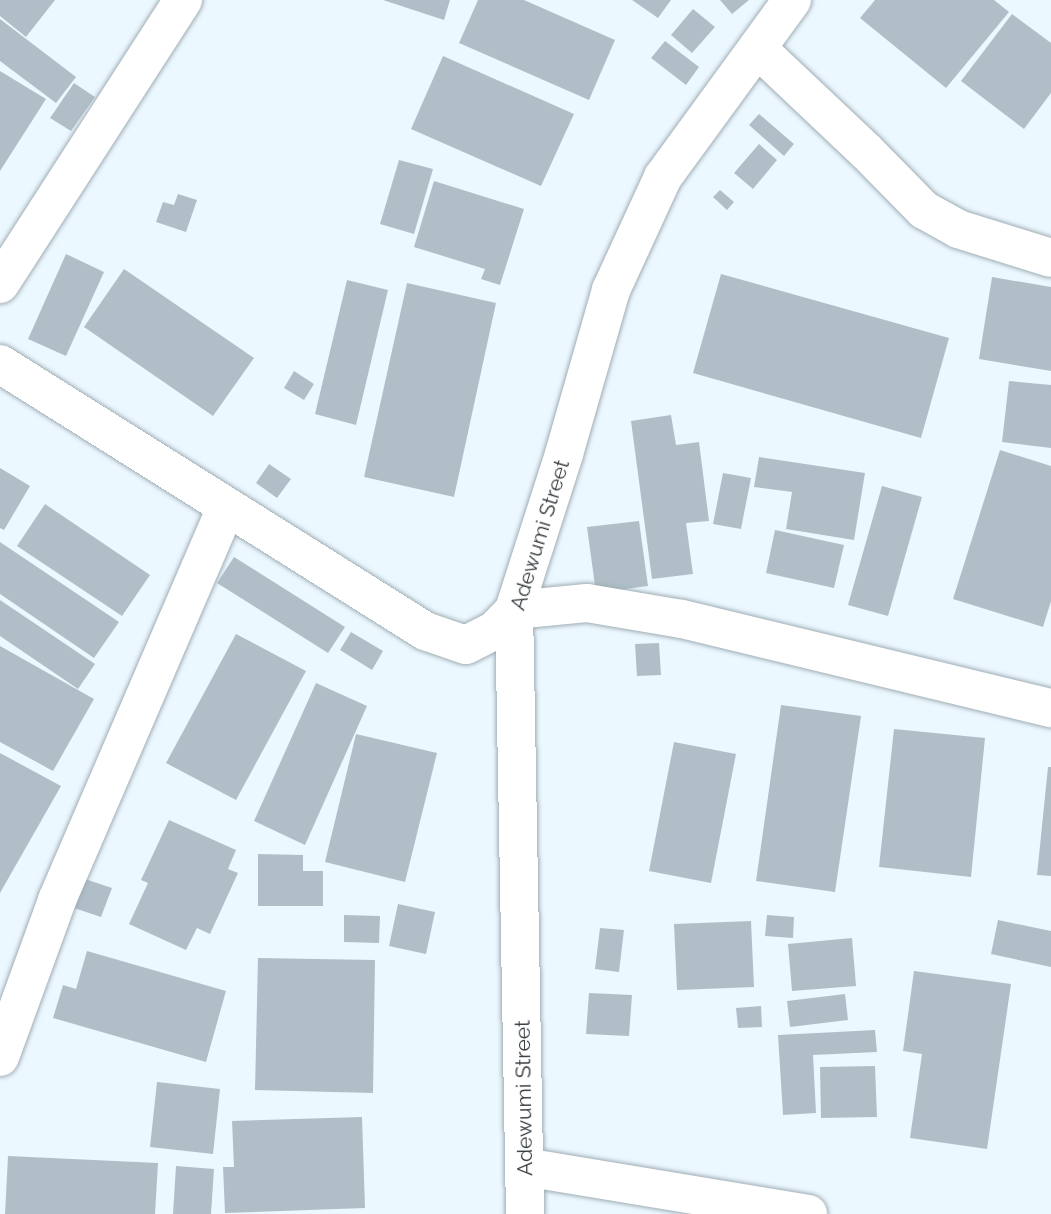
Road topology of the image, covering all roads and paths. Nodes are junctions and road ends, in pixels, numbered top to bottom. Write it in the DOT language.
graph roads {
  1 [pos="183,0"];
  2 [pos="792,0"];
  3 [pos="758,48"];
  4 [pos="1051,258"];
  5 [pos="0,284"];
  6 [pos="0,363"];
  7 [pos="226,507"];
  8 [pos="514,610"];
  9 [pos="1051,708"];
  10 [pos="0,1057"];
  11 [pos="525,1167"];
  12 [pos="525,1214"];
  13 [pos="808,1214"];
  1 -- 5 [label="street"];
  2 -- 3 [label="street, Adewumi Street"];
  3 -- 4 [label="street"];
  3 -- 8 [label="street, Adewumi Street"];
  6 -- 7 [label="street"];
  7 -- 8 [label="street"];
  7 -- 10 [label="street"];
  8 -- 9 [label="street"];
  8 -- 11 [label="street, Adewumi Street"];
  11 -- 12 [label="street, Adewumi Street"];
  11 -- 13 [label="street"];
}
